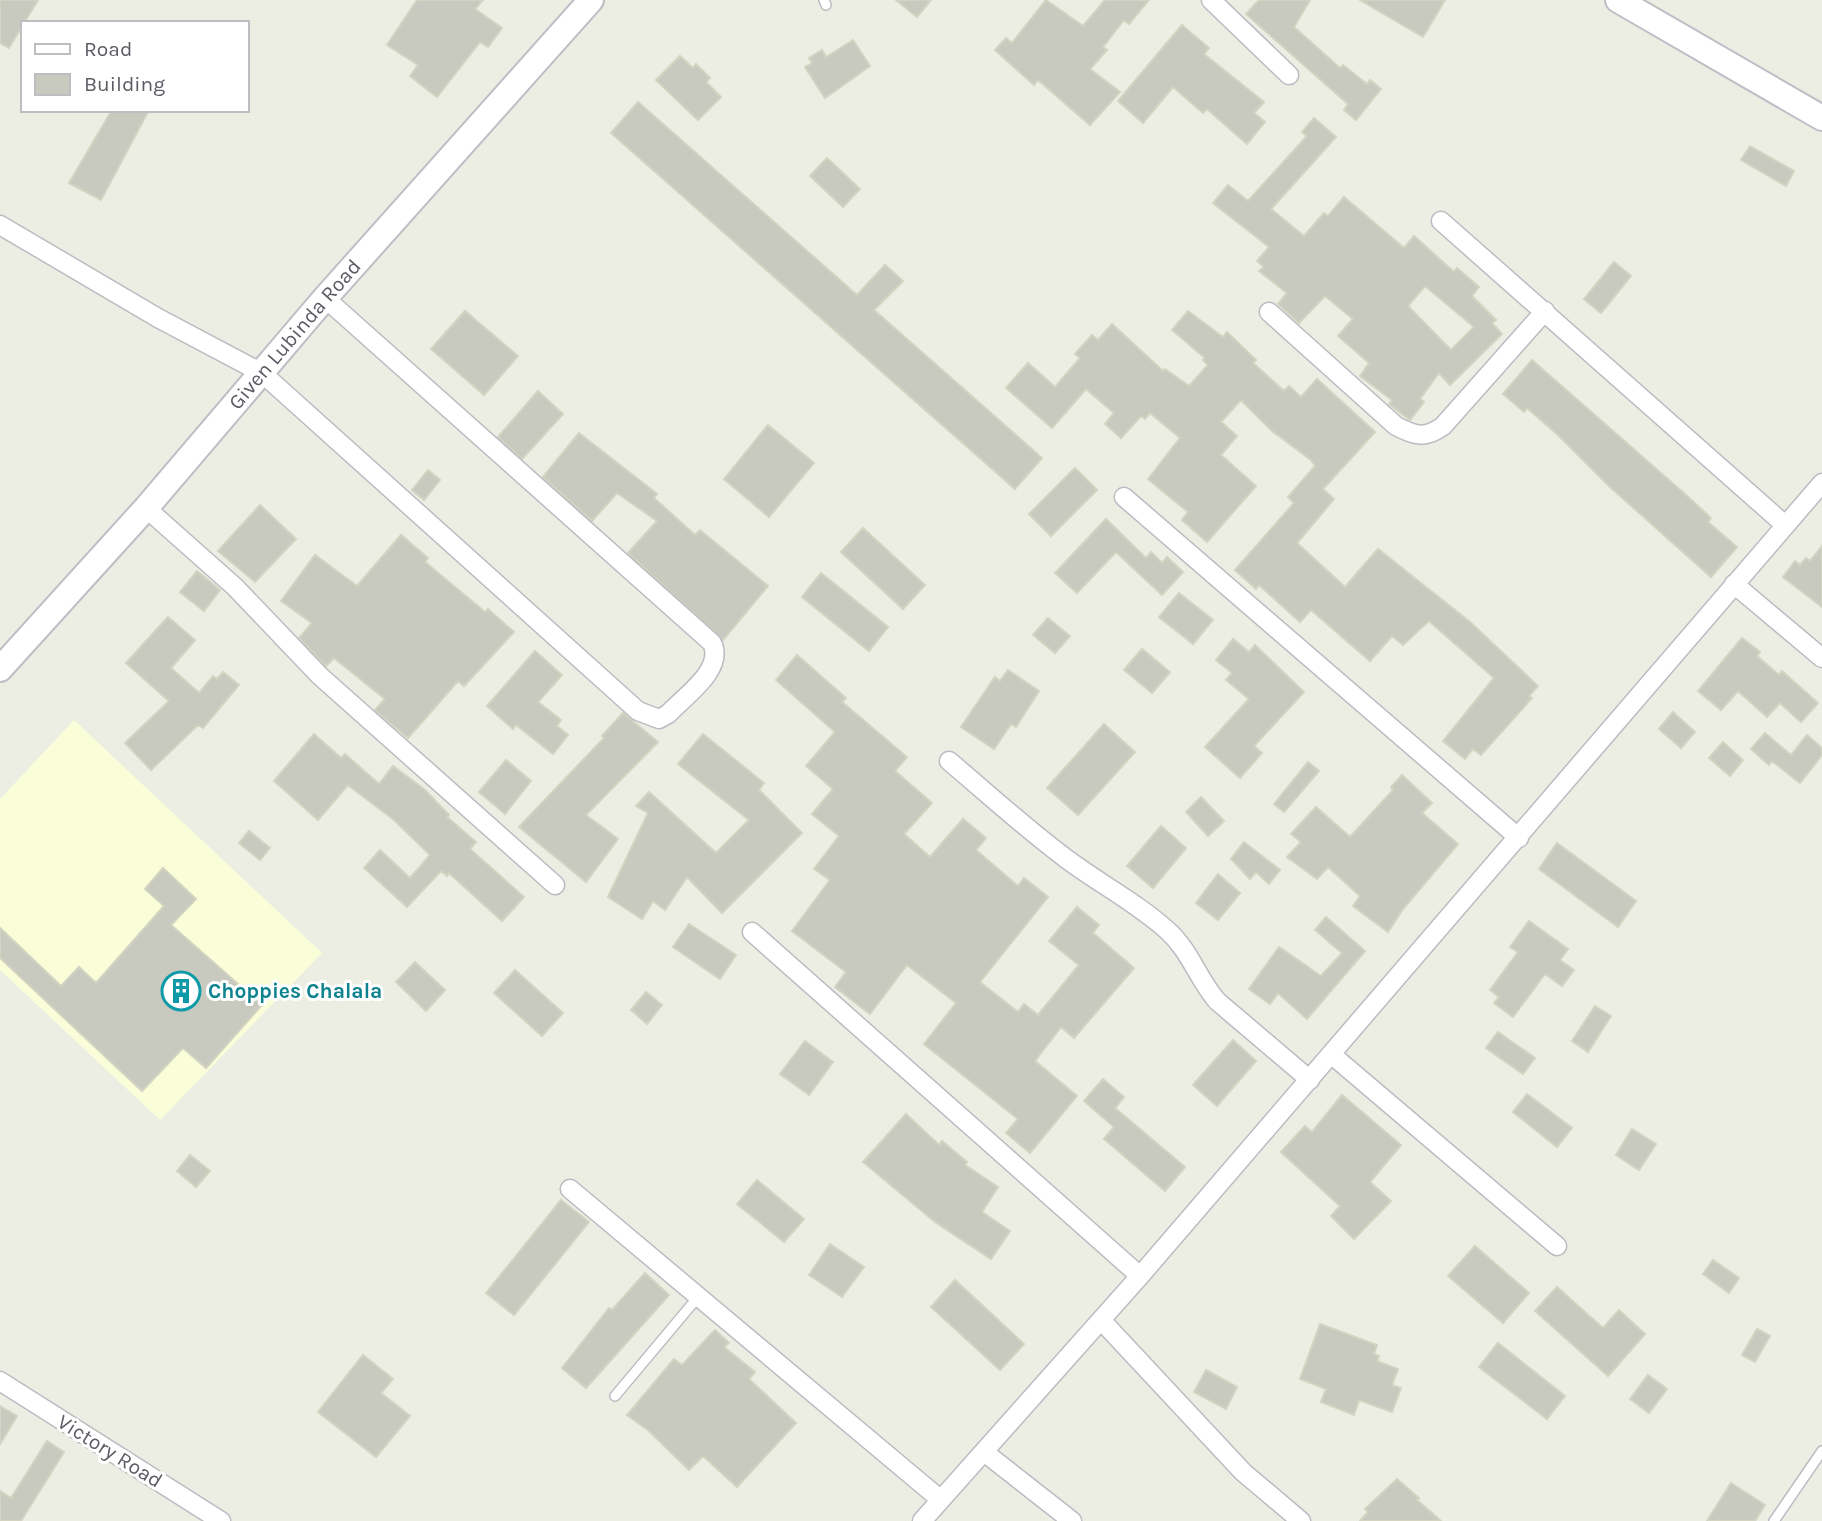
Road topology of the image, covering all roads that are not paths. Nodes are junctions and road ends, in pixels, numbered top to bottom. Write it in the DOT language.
graph roads {
  1 [pos="591,0"];
  2 [pos="1211,0"];
  3 [pos="1618,0"];
  4 [pos="1289,75"];
  5 [pos="1822,118"];
  6 [pos="1441,221"];
  7 [pos="0,225"];
  8 [pos="326,298"];
  9 [pos="1545,311"];
  10 [pos="1269,312"];
  11 [pos="262,373"];
  12 [pos="1822,483"];
  13 [pos="1124,497"];
  14 [pos="146,508"];
  15 [pos="1784,525"];
  16 [pos="1734,584"];
  17 [pos="1822,658"];
  18 [pos="3,659"];
  19 [pos="949,761"];
  20 [pos="1519,838"];
  21 [pos="555,885"];
  22 [pos="752,932"];
  23 [pos="1332,1055"];
  24 [pos="1310,1080"];
  25 [pos="570,1189"];
  26 [pos="1557,1246"];
  27 [pos="1140,1276"];
  28 [pos="698,1297"];
  29 [pos="1101,1320"];
  30 [pos="0,1381"];
  31 [pos="615,1396"];
  32 [pos="1822,1451"];
  33 [pos="984,1452"];
  34 [pos="941,1500"];
  35 [pos="221,1521"];
  36 [pos="922,1521"];
  37 [pos="1072,1521"];
  38 [pos="1301,1521"];
  39 [pos="1774,1521"];
  1 -- 8 [label="street, Given Lubinda Road"];
  2 -- 4 [label="street"];
  3 -- 5 [label="street"];
  6 -- 9 [label="street"];
  7 -- 11 [label="street"];
  8 -- 11 [label="street, Given Lubinda Road"];
  8 -- 11 [label="street"];
  9 -- 10 [label="street"];
  9 -- 15 [label="street"];
  11 -- 14 [label="street, Given Lubinda Road"];
  12 -- 15 [label="street"];
  13 -- 20 [label="street"];
  14 -- 18 [label="street, Given Lubinda Road"];
  14 -- 21 [label="street"];
  15 -- 16 [label="street"];
  16 -- 17 [label="street"];
  16 -- 20 [label="street"];
  19 -- 24 [label="street"];
  20 -- 23 [label="street"];
  22 -- 27 [label="street"];
  23 -- 24 [label="street"];
  23 -- 26 [label="street"];
  24 -- 27 [label="street"];
  25 -- 28 [label="street"];
  27 -- 29 [label="street"];
  28 -- 31 [label="lane"];
  28 -- 34 [label="street"];
  29 -- 33 [label="street"];
  29 -- 38 [label="street"];
  30 -- 35 [label="street, Victory Road"];
  32 -- 39 [label="lane"];
  33 -- 34 [label="street"];
  33 -- 37 [label="street"];
  34 -- 36 [label="street"];
}
